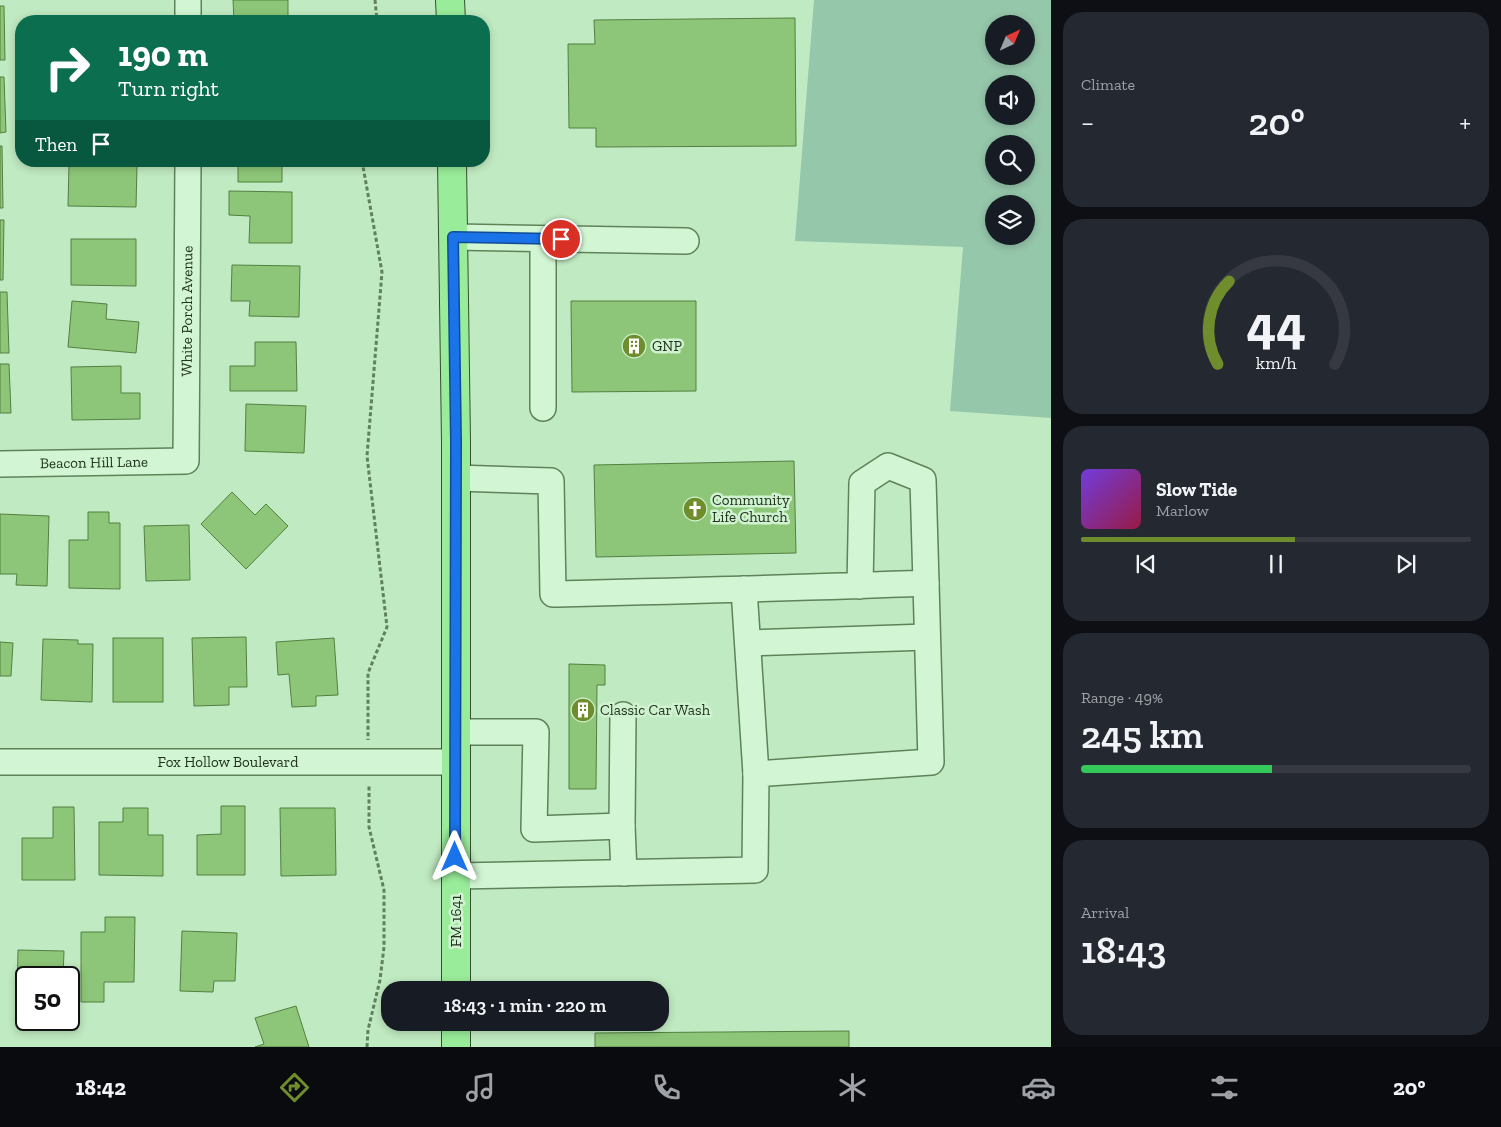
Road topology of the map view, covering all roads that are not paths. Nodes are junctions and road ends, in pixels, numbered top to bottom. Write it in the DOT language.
graph roads {
  1 [pos="188,0"];
  2 [pos="450,0"];
  3 [pos="188,15"];
  4 [pos="451,15"];
  5 [pos="188,167"];
  6 [pos="452,167"];
  7 [pos="453,237"];
  8 [pos="543,239"];
  9 [pos="686,241"];
  10 [pos="542,408"];
  11 [pos="186,461"];
  12 [pos="0,464"];
  13 [pos="456,478"];
  14 [pos="926,583"];
  15 [pos="860,586"];
  16 [pos="744,589"];
  17 [pos="927,637"];
  18 [pos="748,643"];
  19 [pos="623,715"];
  20 [pos="455,732"];
  21 [pos="0,762"];
  22 [pos="455,762"];
  23 [pos="756,774"];
  24 [pos="622,826"];
  25 [pos="624,873"];
  26 [pos="456,876"];
  27 [pos="456,981"];
  28 [pos="456,1031"];
  29 [pos="456,1047"];
  1 -- 3 [label="street"];
  2 -- 4 [label="main road"];
  5 -- 11 [label="street, White Porch Avenue"];
  6 -- 7 [label="main road, FM 1641 / FM 1641"];
  7 -- 8 [label="street"];
  7 -- 13 [label="main road, FM 1641 / FM 1641"];
  8 -- 9 [label="street"];
  8 -- 10 [label="street"];
  11 -- 12 [label="street, Beacon Hill Lane"];
  13 -- 16 [label="street"];
  13 -- 20 [label="main road, FM 1641 / FM 1641"];
  14 -- 15 [label="street"];
  14 -- 15 [label="street"];
  14 -- 17 [label="street"];
  15 -- 16 [label="street"];
  16 -- 18 [label="street"];
  17 -- 18 [label="street"];
  17 -- 23 [label="street"];
  18 -- 23 [label="street"];
  19 -- 24 [label="street"];
  20 -- 22 [label="main road, FM 1641 / FM 1641"];
  20 -- 24 [label="street"];
  21 -- 22 [label="street, Fox Hollow Boulevard"];
  22 -- 26 [label="main road, FM 1641 / FM 1641"];
  23 -- 25 [label="street"];
  24 -- 25 [label="street"];
  25 -- 26 [label="street"];
  26 -- 27 [label="main road, FM 1641 / FM 1641"];
  28 -- 29 [label="main road"];
}
